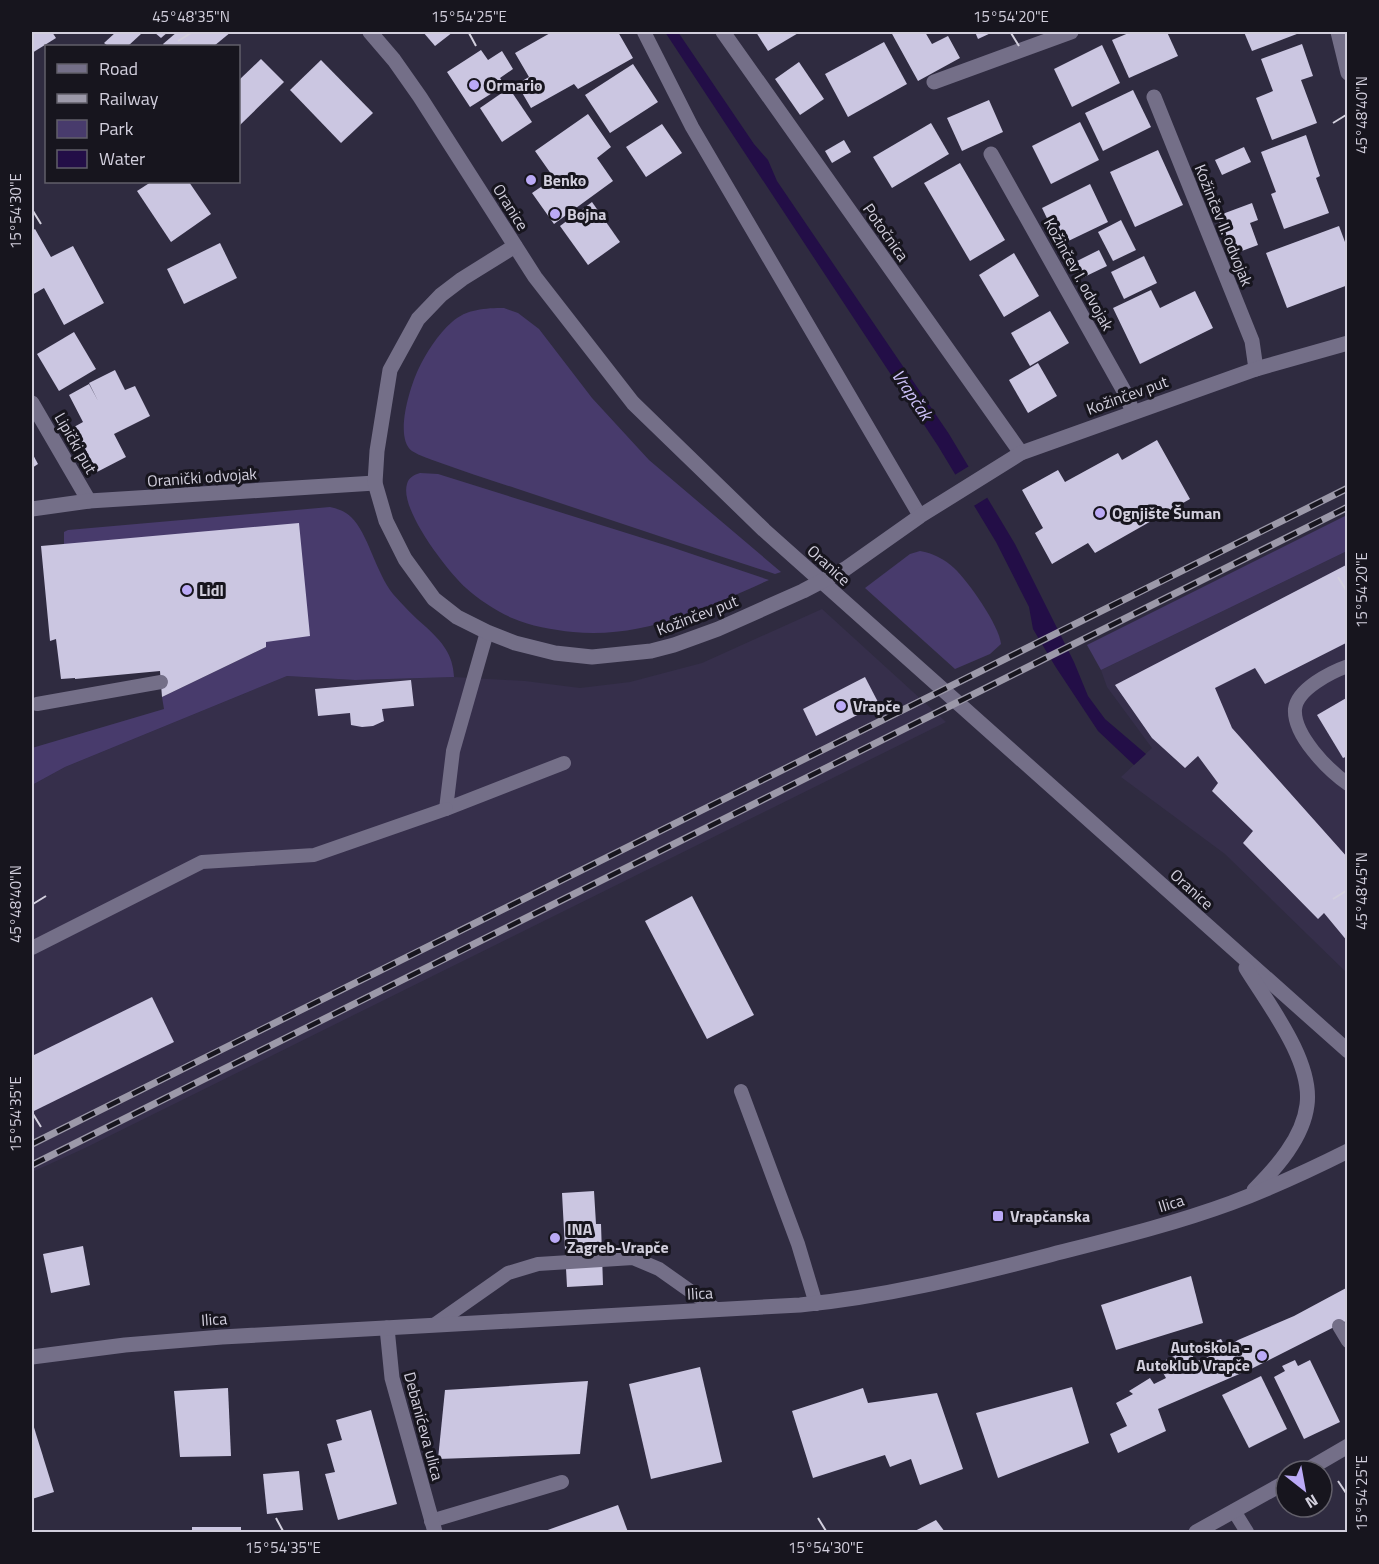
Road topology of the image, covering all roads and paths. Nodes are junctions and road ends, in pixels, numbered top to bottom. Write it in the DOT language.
graph roads {
  1 [pos="370,32"];
  2 [pos="644,32"];
  3 [pos="723,32"];
  4 [pos="1071,32"];
  5 [pos="1338,32"];
  6 [pos="1347,73"];
  7 [pos="934,82"];
  8 [pos="1154,97"];
  9 [pos="991,154"];
  10 [pos="515,246"];
  11 [pos="1347,343"];
  12 [pos="1256,369"];
  13 [pos="32,403"];
  14 [pos="1133,412"];
  15 [pos="1021,453"];
  16 [pos="375,483"];
  17 [pos="89,501"];
  18 [pos="32,509"];
  19 [pos="920,516"];
  20 [pos="488,632"];
  21 [pos="1347,666"];
  22 [pos="161,682"];
  23 [pos="37,704"];
  24 [pos="564,763"];
  25 [pos="1347,784"];
  26 [pos="446,809"];
  27 [pos="32,948"];
  28 [pos="1236,952"];
  29 [pos="1347,1051"];
  30 [pos="741,1091"];
  31 [pos="1347,1151"];
  32 [pos="1248,1196"];
  33 [pos="816,1304"];
  34 [pos="717,1310"];
  35 [pos="434,1325"];
  36 [pos="1339,1326"];
  37 [pos="387,1328"];
  38 [pos="1347,1341"];
  39 [pos="32,1357"];
  40 [pos="1347,1446"];
  41 [pos="1325,1459"];
  42 [pos="562,1482"];
  43 [pos="1274,1489"];
  44 [pos="1234,1511"];
  45 [pos="433,1527"];
  46 [pos="1196,1533"];
  47 [pos="1247,1533"];
  1 -- 10 [label="street, Oranice"];
  2 -- 19 [label="lane"];
  3 -- 15 [label="street, Potočnica"];
  4 -- 7 [label="street"];
  5 -- 6 [label="street"];
  8 -- 12 [label="street, Kožinčev II. odvojak"];
  9 -- 14 [label="street, Kožinčev I. odvojak"];
  10 -- 16 [label="street, Kožinčev put"];
  10 -- 28 [label="street, Oranice"];
  11 -- 12 [label="street, Kožinčev put"];
  12 -- 14 [label="street, Kožinčev put"];
  13 -- 17 [label="street, Lipički put"];
  14 -- 15 [label="street, Kožinčev put"];
  15 -- 19 [label="street, Kožinčev put"];
  16 -- 17 [label="street, Oranički odvojak"];
  16 -- 20 [label="street, Kožinčev put"];
  17 -- 18 [label="street, Oranički odvojak"];
  19 -- 20 [label="street, Kožinčev put"];
  20 -- 26 [label="lane"];
  21 -- 25 [label="lane"];
  22 -- 23 [label="lane"];
  24 -- 26 [label="lane"];
  26 -- 27 [label="lane"];
  28 -- 29 [label="street, Oranice"];
  28 -- 32 [label="street"];
  30 -- 33 [label="lane"];
  31 -- 32 [label="street, Ilica"];
  32 -- 33 [label="street, Ilica"];
  33 -- 34 [label="street, Ilica"];
  34 -- 35 [label="street, Ilica"];
  34 -- 35 [label="lane"];
  35 -- 37 [label="street, Ilica"];
  36 -- 38 [label="lane"];
  37 -- 39 [label="street, Ilica"];
  37 -- 45 [label="street, Debanićeva ulica"];
  40 -- 41 [label="street"];
  42 -- 45 [label="lane"];
  43 -- 44 [label="street"];
  44 -- 46 [label="street"];
  44 -- 47 [label="lane"];
}
